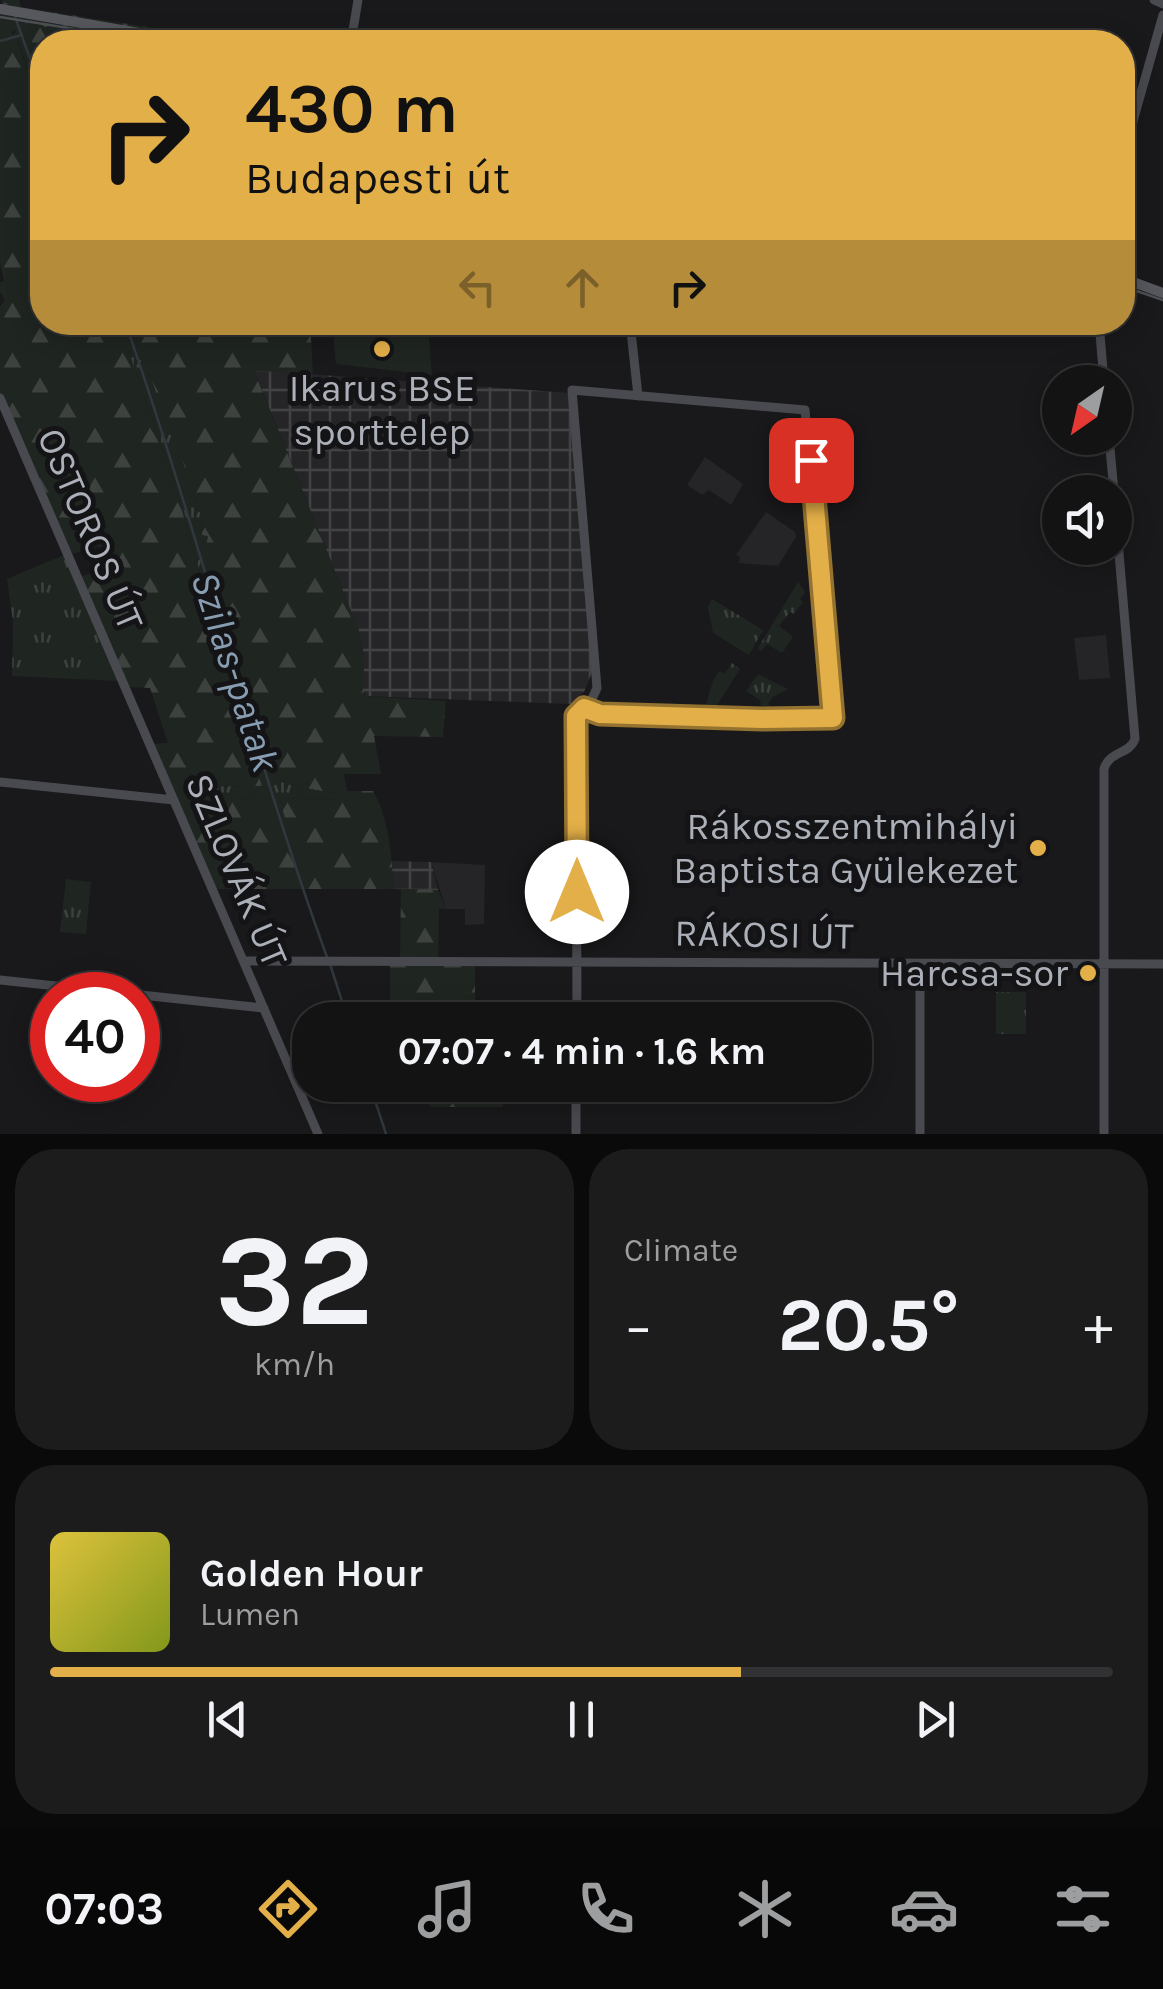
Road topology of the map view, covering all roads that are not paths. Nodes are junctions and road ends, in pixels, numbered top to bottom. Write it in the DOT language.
graph roads {
  1 [pos="358,0"];
  2 [pos="1154,0"];
  3 [pos="1163,4"];
  4 [pos="4,10"];
  5 [pos="1163,15"];
  6 [pos="121,30"];
  7 [pos="353,30"];
  8 [pos="1135,114"];
  9 [pos="1135,283"];
  10 [pos="1163,293"];
  11 [pos="631,335"];
  12 [pos="1100,335"];
  13 [pos="1103,365"];
  14 [pos="638,396"];
  15 [pos="0,398"];
  16 [pos="1120,565"];
  17 [pos="125,684"];
  18 [pos="585,706"];
  19 [pos="0,782"];
  20 [pos="174,800"];
  21 [pos="244,961"];
  22 [pos="576,962"];
  23 [pos="1104,964"];
  24 [pos="1163,964"];
  25 [pos="920,965"];
  26 [pos="0,980"];
  27 [pos="259,996"];
  28 [pos="576,1002"];
  29 [pos="250,1005"];
  30 [pos="264,1008"];
  31 [pos="576,1102"];
  32 [pos="318,1134"];
  33 [pos="576,1134"];
  34 [pos="920,1134"];
  35 [pos="1104,1134"];
  1 -- 7 [label="street"];
  2 -- 3 [label="street"];
  4 -- 6 [label="main road"];
  5 -- 8 [label="street"];
  9 -- 10 [label="main road"];
  11 -- 14 [label="street"];
  12 -- 13 [label="street"];
  14 -- 18 [label="street"];
  14 -- 18 [label="street"];
  15 -- 17 [label="street, OSTOROS ÚT"];
  16 -- 23 [label="street"];
  17 -- 20 [label="street, SZLOVÁK ÚT"];
  18 -- 22 [label="street"];
  19 -- 20 [label="street"];
  20 -- 21 [label="street, SZLOVÁK ÚT"];
  21 -- 22 [label="street, RÁKOSI ÚT"];
  21 -- 27 [label="street, SZLOVÁK ÚT"];
  22 -- 25 [label="street, RÁKOSI ÚT"];
  22 -- 28 [label="street"];
  23 -- 24 [label="street, RÁKOSI ÚT"];
  23 -- 25 [label="street, RÁKOSI ÚT"];
  23 -- 35 [label="street"];
  25 -- 34 [label="street"];
  26 -- 29 [label="street"];
  27 -- 29 [label="street"];
  27 -- 30 [label="street, SZLOVÁK ÚT"];
  29 -- 30 [label="street"];
  30 -- 32 [label="street, SZLOVÁK ÚT"];
  31 -- 33 [label="street"];
}
